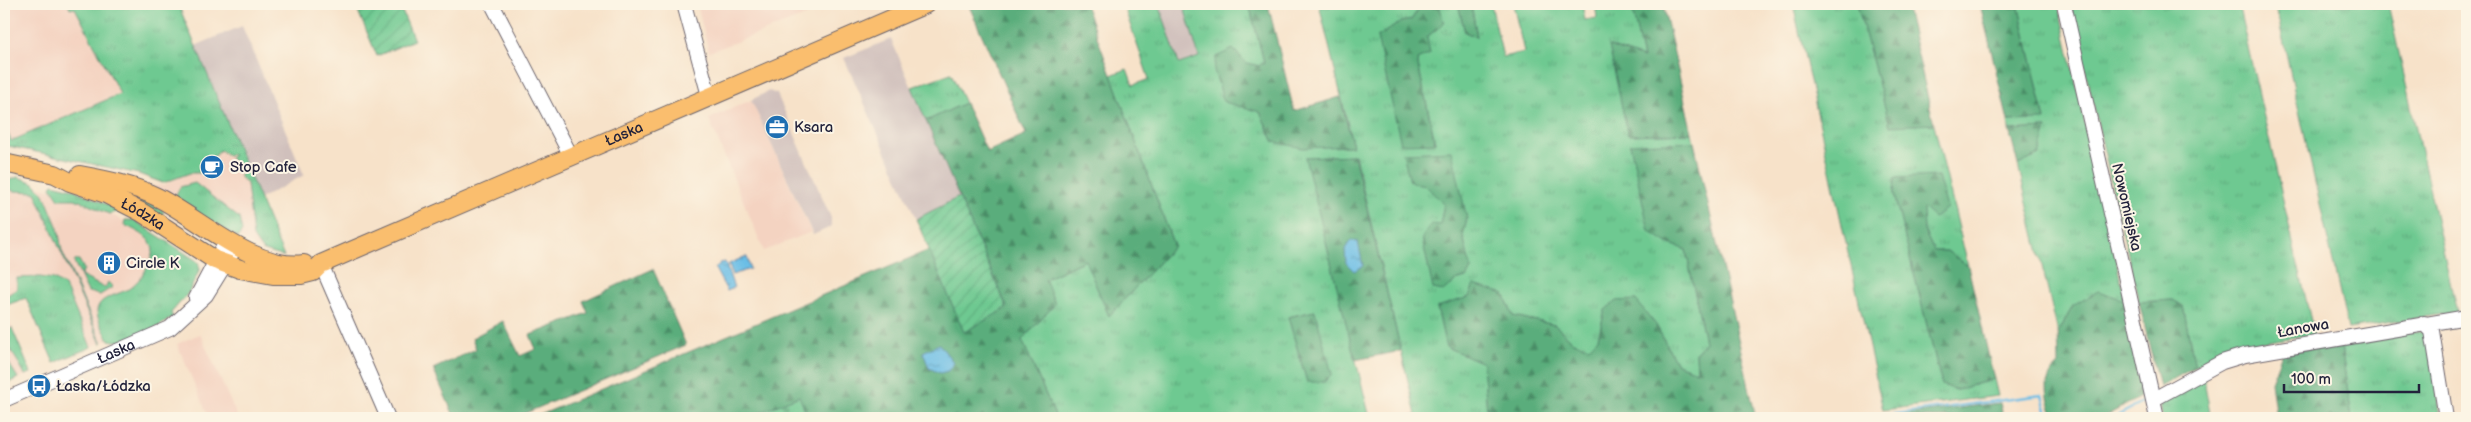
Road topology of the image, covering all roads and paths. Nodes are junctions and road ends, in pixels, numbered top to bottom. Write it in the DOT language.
graph roads {
  1 [pos="492,4"];
  2 [pos="684,4"];
  3 [pos="926,4"];
  4 [pos="2064,4"];
  5 [pos="709,96"];
  6 [pos="571,156"];
  7 [pos="4,163"];
  8 [pos="55,174"];
  9 [pos="232,242"];
  10 [pos="220,262"];
  11 [pos="321,264"];
  12 [pos="2467,317"];
  13 [pos="2424,323"];
  14 [pos="2153,396"];
  15 [pos="5,400"];
  16 [pos="388,418"];
  17 [pos="2157,418"];
  18 [pos="2446,418"];
  1 -- 6 [label="street"];
  2 -- 5 [label="street"];
  3 -- 5 [label="main road, Łaska"];
  4 -- 14 [label="street, Nowomiejska"];
  5 -- 6 [label="main road, Łaska"];
  6 -- 11 [label="main road, Łaska"];
  7 -- 8 [label="main road, Łódzka"];
  8 -- 9 [label="main road, Łódzka"];
  8 -- 10 [label="main road, Łódzka"];
  9 -- 10 [label="street, Łaska"];
  9 -- 11 [label="main road, Łaska"];
  10 -- 11 [label="main road, Łaska"];
  10 -- 15 [label="street, Łaska"];
  11 -- 16 [label="street"];
  12 -- 13 [label="street, Łanowa"];
  13 -- 14 [label="street, Łanowa"];
  13 -- 18 [label="street"];
  14 -- 17 [label="street, Nowomiejska"];
}
